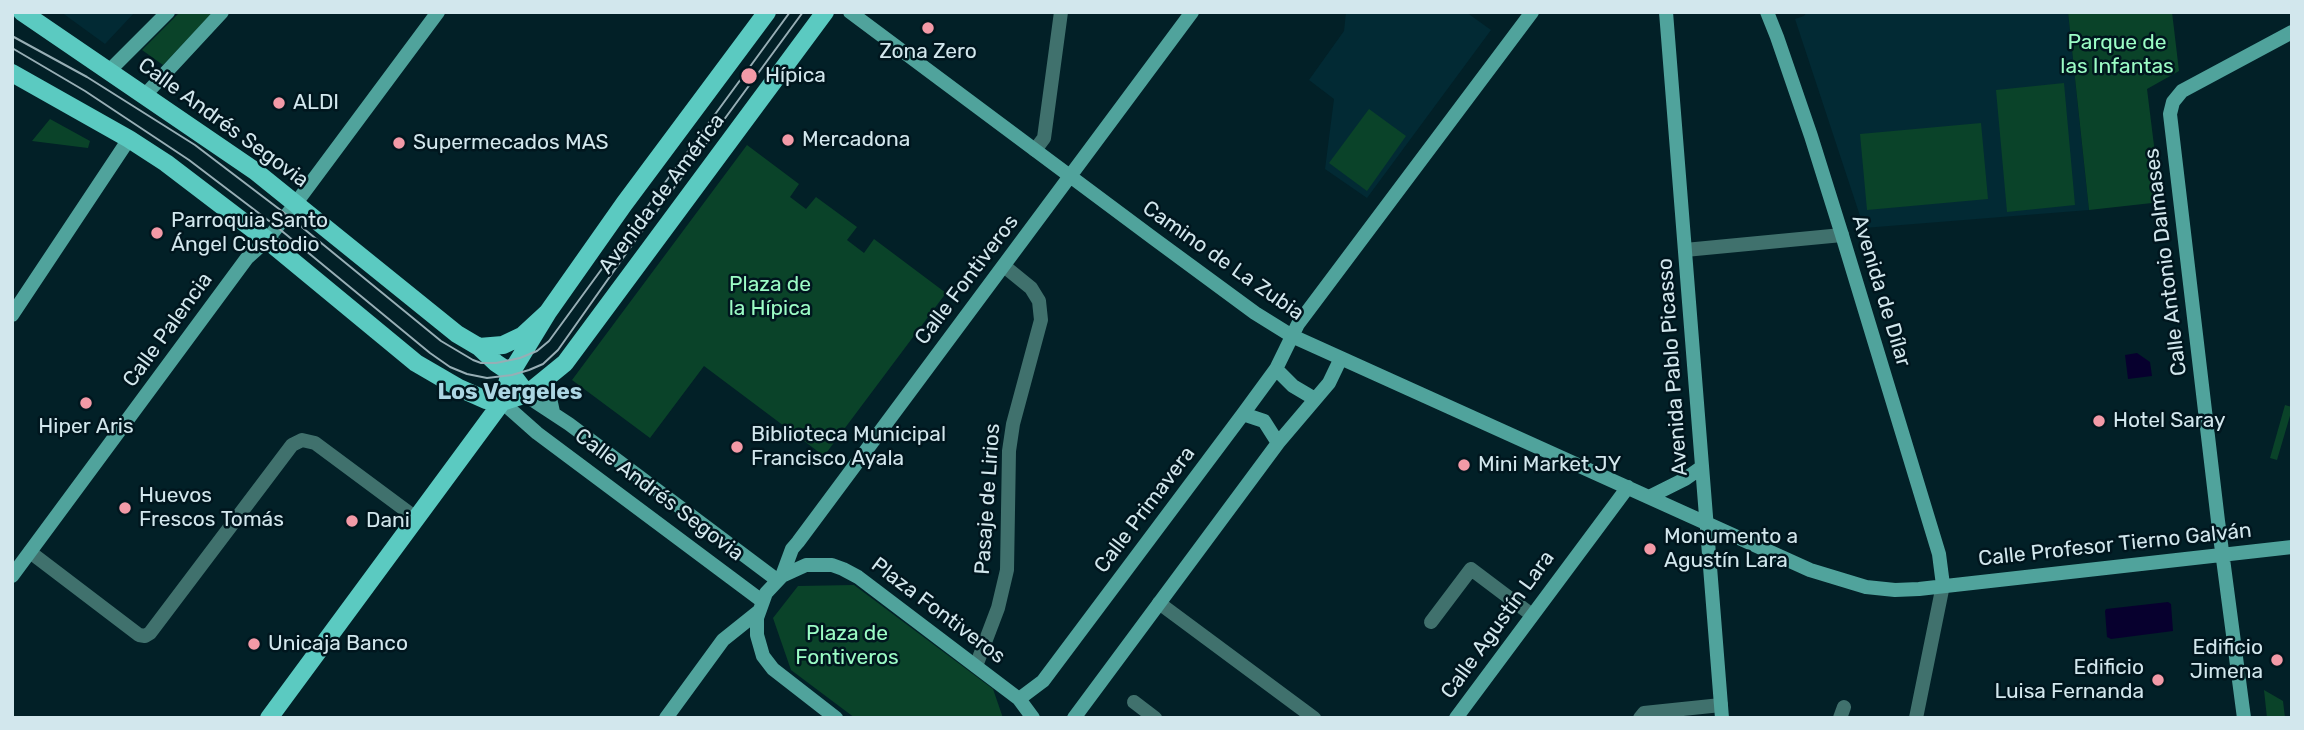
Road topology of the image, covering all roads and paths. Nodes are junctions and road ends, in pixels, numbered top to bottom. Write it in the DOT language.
graph roads {
  1 [pos="22,12"];
  2 [pos="168,12"];
  3 [pos="222,12"];
  4 [pos="438,12"];
  5 [pos="767,12"];
  6 [pos="825,12"];
  7 [pos="850,12"];
  8 [pos="1061,12"];
  9 [pos="1192,12"];
  10 [pos="1532,12"];
  11 [pos="1665,12"];
  12 [pos="1767,12"];
  13 [pos="2292,32"];
  14 [pos="110,70"];
  15 [pos="12,73"];
  16 [pos="145,95"];
  17 [pos="129,139"];
  18 [pos="1035,150"];
  19 [pos="1070,176"];
  20 [pos="296,203"];
  21 [pos="1842,235"];
  22 [pos="267,240"];
  23 [pos="1685,250"];
  24 [pos="1004,265"];
  25 [pos="548,312"];
  26 [pos="12,315"];
  27 [pos="1292,337"];
  28 [pos="479,347"];
  29 [pos="1341,358"];
  30 [pos="1276,369"];
  31 [pos="511,373"];
  32 [pos="546,380"];
  33 [pos="527,394"];
  34 [pos="1315,399"];
  35 [pos="502,402"];
  36 [pos="552,412"];
  37 [pos="1243,414"];
  38 [pos="1278,443"];
  39 [pos="1702,467"];
  40 [pos="1628,487"];
  41 [pos="1649,497"];
  42 [pos="416,517"];
  43 [pos="1705,524"];
  44 [pos="2292,547"];
  45 [pos="30,552"];
  46 [pos="2222,555"];
  47 [pos="12,576"];
  48 [pos="780,578"];
  49 [pos="1943,585"];
  50 [pos="1159,603"];
  51 [pos="760,606"];
  52 [pos="1532,615"];
  53 [pos="1432,622"];
  54 [pos="976,666"];
  55 [pos="1019,699"];
  56 [pos="1134,702"];
  57 [pos="1721,711"];
  58 [pos="269,718"];
  59 [pos="666,718"];
  60 [pos="836,718"];
  61 [pos="1033,718"];
  62 [pos="1074,718"];
  63 [pos="1155,718"];
  64 [pos="1314,718"];
  65 [pos="1456,718"];
  66 [pos="1640,718"];
  67 [pos="1916,718"];
  68 [pos="2244,718"];
  1 -- 14 [label="main road, Calle Andrés Segovia"];
  2 -- 14 [label="main road"];
  3 -- 16 [label="main road"];
  4 -- 20 [label="main road, Calle Palencia"];
  5 -- 25 [label="main road, Avenida de América"];
  6 -- 32 [label="main road, Avenida de América"];
  7 -- 18 [label="main road, Camino de La Zubia"];
  8 -- 18 [label="street"];
  9 -- 19 [label="main road, Calle Fontiveros"];
  10 -- 27 [label="main road, Calle Primavera"];
  11 -- 23 [label="main road, Avenida Pablo Picasso"];
  12 -- 21 [label="main road, Avenida de Dílar"];
  13 -- 46 [label="main road, Calle Antonio Dalmases"];
  14 -- 16 [label="main road, Calle Andrés Segovia"];
  15 -- 17 [label="main road, Calle Andrés Segovia"];
  16 -- 20 [label="main road, Calle Andrés Segovia"];
  17 -- 22 [label="main road, Calle Andrés Segovia"];
  17 -- 26 [label="main road"];
  18 -- 19 [label="main road, Camino de La Zubia"];
  19 -- 24 [label="main road, Calle Fontiveros"];
  19 -- 27 [label="main road, Camino de La Zubia"];
  20 -- 22 [label="main road, Calle Palencia"];
  20 -- 28 [label="main road, Calle Andrés Segovia"];
  21 -- 23 [label="street"];
  21 -- 49 [label="main road, Avenida de Dílar"];
  22 -- 35 [label="main road, Calle Andrés Segovia"];
  22 -- 45 [label="main road, Calle Palencia"];
  23 -- 39 [label="main road, Avenida Pablo Picasso"];
  24 -- 48 [label="main road, Calle Fontiveros"];
  24 -- 54 [label="street, Pasaje de Lirios"];
  25 -- 28 [label="main road, Avenida de América"];
  25 -- 31 [label="main road"];
  27 -- 29 [label="main road, Camino de La Zubia"];
  27 -- 30 [label="main road, Calle Primavera"];
  28 -- 31 [label="main road, Calle Andrés Segovia"];
  29 -- 34 [label="main road"];
  29 -- 40 [label="main road, Camino de La Zubia"];
  30 -- 34 [label="main road"];
  30 -- 37 [label="main road, Calle Primavera"];
  31 -- 33 [label="main road, Calle Andrés Segovia"];
  31 -- 35 [label="main road"];
  32 -- 33 [label="main road, Avenida de América"];
  32 -- 36 [label="main road"];
  33 -- 35 [label="main road, Avenida de América"];
  33 -- 36 [label="main road, Calle Andrés Segovia"];
  34 -- 38 [label="main road"];
  35 -- 42 [label="main road"];
  35 -- 51 [label="main road, Calle Andrés Segovia"];
  36 -- 48 [label="main road, Calle Andrés Segovia"];
  37 -- 38 [label="main road"];
  37 -- 55 [label="main road, Calle Primavera"];
  38 -- 50 [label="main road"];
  39 -- 41 [label="main road"];
  39 -- 43 [label="main road, Avenida Pablo Picasso"];
  40 -- 41 [label="main road, Camino de La Zubia"];
  40 -- 52 [label="main road, Calle Agustín Lara"];
  41 -- 43 [label="main road, Camino de La Zubia"];
  42 -- 45 [label="street"];
  42 -- 58 [label="main road"];
  43 -- 49 [label="main road, Camino de La Zubia"];
  43 -- 57 [label="main road, Avenida Pablo Picasso"];
  44 -- 46 [label="main road, Calle Profesor Tierno Galván"];
  45 -- 47 [label="main road, Calle Palencia"];
  46 -- 49 [label="main road, Calle Profesor Tierno Galván"];
  46 -- 68 [label="main road, Calle Antonio Dalmases"];
  48 -- 51 [label="main road"];
  48 -- 54 [label="main road, Plaza Fontiveros"];
  49 -- 67 [label="street"];
  50 -- 62 [label="main road"];
  50 -- 64 [label="street"];
  51 -- 59 [label="main road"];
  51 -- 60 [label="main road"];
  52 -- 53 [label="street"];
  52 -- 65 [label="main road, Calle Agustín Lara"];
  54 -- 55 [label="main road, Plaza Fontiveros"];
  55 -- 61 [label="main road, Plaza Fontiveros"];
  56 -- 63 [label="street"];
  57 -- 66 [label="street"];
}
